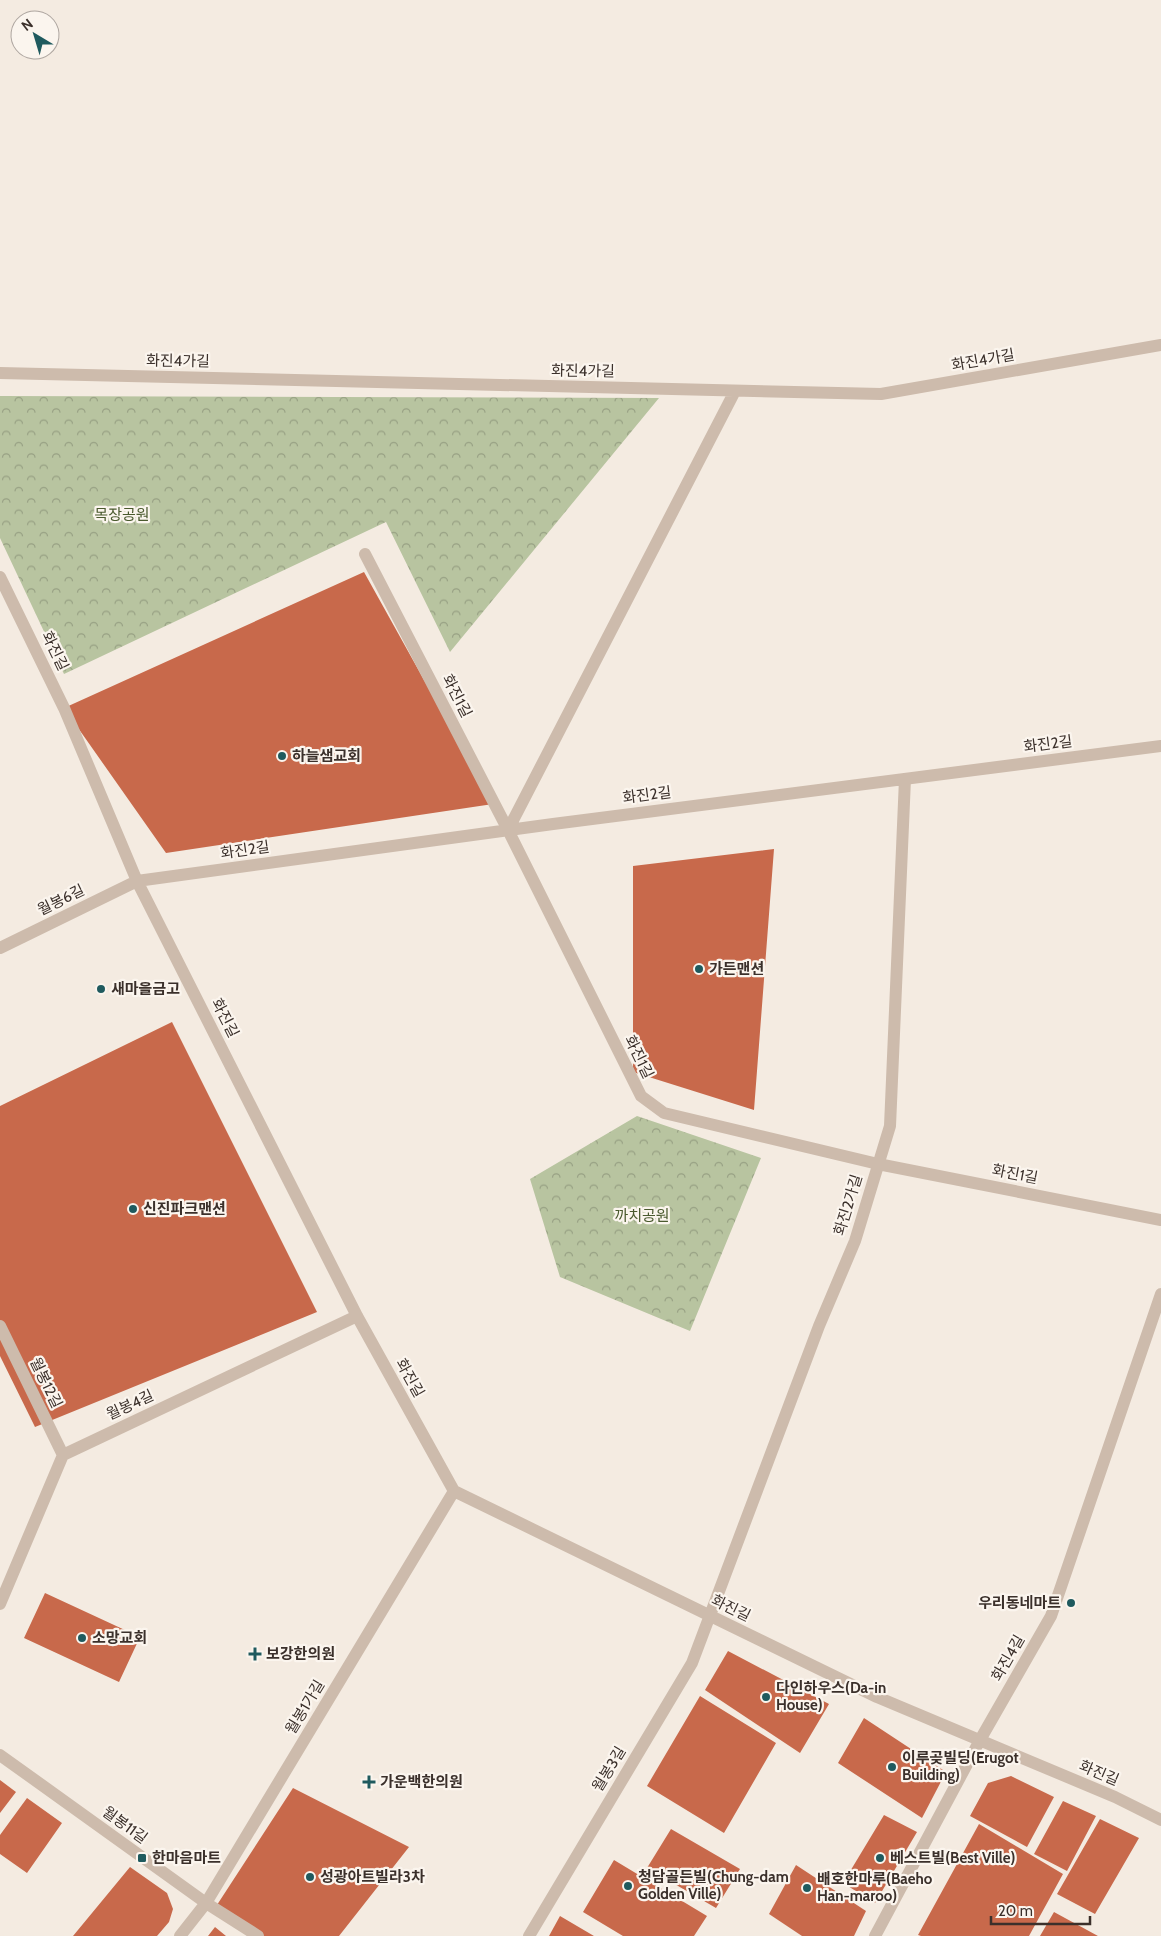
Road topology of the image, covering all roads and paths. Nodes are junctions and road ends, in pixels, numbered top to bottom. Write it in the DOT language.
graph roads {
  1 [pos="1161,345"];
  2 [pos="0,374"];
  3 [pos="735,391"];
  4 [pos="366,554"];
  5 [pos="0,578"];
  6 [pos="1161,746"];
  7 [pos="905,779"];
  8 [pos="508,830"];
  9 [pos="137,881"];
  10 [pos="0,948"];
  11 [pos="878,1164"];
  12 [pos="1161,1220"];
  13 [pos="1161,1294"];
  14 [pos="357,1316"];
  15 [pos="0,1326"];
  16 [pos="63,1455"];
  17 [pos="454,1491"];
  18 [pos="0,1604"];
  19 [pos="709,1615"];
  20 [pos="980,1740"];
  21 [pos="0,1756"];
  22 [pos="1161,1820"];
  23 [pos="206,1903"];
  24 [pos="180,1936"];
  25 [pos="258,1936"];
  26 [pos="529,1936"];
  27 [pos="875,1936"];
  1 -- 3 [label="street, 화진4가길"];
  2 -- 3 [label="street, 화진4가길"];
  3 -- 8 [label="street"];
  4 -- 8 [label="street, 화진1길"];
  5 -- 9 [label="street, 화진길"];
  6 -- 7 [label="street, 화진2길"];
  7 -- 8 [label="street, 화진2길"];
  7 -- 11 [label="street, 화진2가길"];
  8 -- 9 [label="street, 화진2길"];
  8 -- 11 [label="street, 화진1길"];
  9 -- 10 [label="street, 월봉6길"];
  9 -- 14 [label="street, 화진길"];
  11 -- 12 [label="street, 화진1길"];
  11 -- 19 [label="street, 화진2가길"];
  13 -- 20 [label="street, 화진4길"];
  14 -- 16 [label="street, 월봉4길"];
  14 -- 17 [label="street, 화진길"];
  15 -- 16 [label="street, 월봉12길"];
  16 -- 18 [label="street"];
  17 -- 19 [label="street, 화진길"];
  17 -- 23 [label="street, 월봉1가길"];
  19 -- 20 [label="street, 화진길"];
  19 -- 26 [label="street, 월봉3길"];
  20 -- 22 [label="street, 화진길"];
  20 -- 27 [label="street, 화진4길"];
  21 -- 23 [label="street, 월봉11길"];
  23 -- 24 [label="street, 월봉1가길"];
  23 -- 25 [label="street, 월봉11길"];
}
